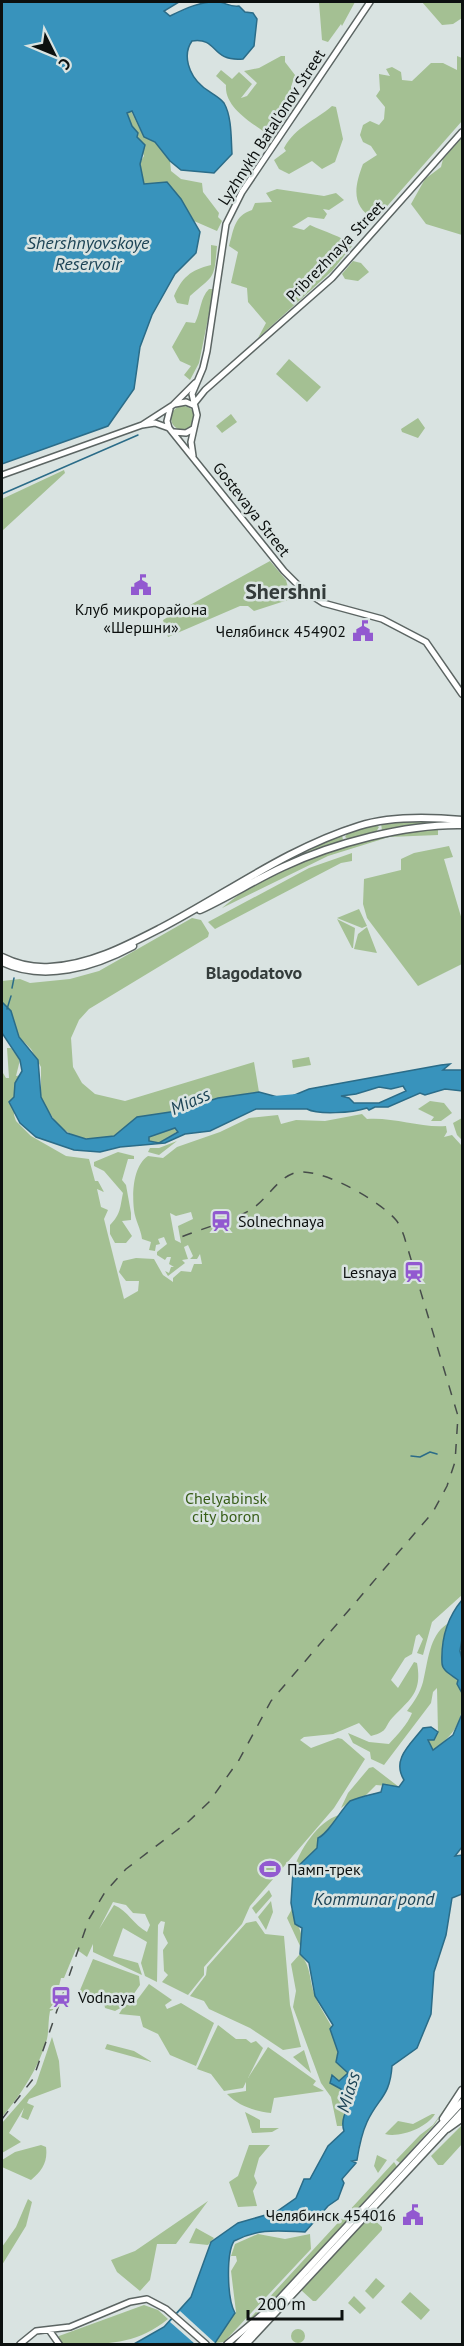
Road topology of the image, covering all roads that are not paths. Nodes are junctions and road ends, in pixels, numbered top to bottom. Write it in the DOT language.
graph roads {
  1 [pos="370,2"];
  2 [pos="462,132"];
  3 [pos="196,381"];
  4 [pos="174,404"];
  5 [pos="193,405"];
  6 [pos="142,425"];
  7 [pos="194,427"];
  8 [pos="170,429"];
  9 [pos="193,456"];
  10 [pos="2,475"];
  11 [pos="462,694"];
  12 [pos="462,820"];
  13 [pos="375,822"];
  14 [pos="462,825"];
  15 [pos="348,830"];
  16 [pos="373,838"];
  17 [pos="348,845"];
  18 [pos="2,957"];
  19 [pos="2,963"];
  20 [pos="462,2090"];
  21 [pos="462,2102"];
  22 [pos="462,2112"];
  23 [pos="462,2119"];
  24 [pos="439,2132"];
  25 [pos="274,2305"];
  26 [pos="49,2330"];
  27 [pos="20,2344"];
  28 [pos="59,2344"];
  29 [pos="206,2344"];
  30 [pos="227,2344"];
  31 [pos="238,2344"];
  32 [pos="246,2344"];
  1 -- 3 [label="main road, Lyzhnykh Batal'onov Street"];
  2 -- 5 [label="main road, Pribrezhnaya Street"];
  3 -- 4 [label="main road"];
  3 -- 5 [label="main road"];
  4 -- 5 [label="main road"];
  4 -- 6 [label="main road"];
  4 -- 8 [label="main road"];
  5 -- 7 [label="main road"];
  6 -- 8 [label="main road"];
  6 -- 10 [label="main road"];
  7 -- 8 [label="main road"];
  7 -- 9 [label="main road, Gostevaya Street"];
  8 -- 9 [label="main road, Gostevaya Street"];
  9 -- 11 [label="main road, Gostevaya Street"];
  12 -- 13 [label="main road"];
  13 -- 15 [label="main road"];
  13 -- 16 [label="main road"];
  14 -- 16 [label="main road"];
  15 -- 17 [label="main road"];
  15 -- 18 [label="main road"];
  16 -- 17 [label="main road"];
  17 -- 19 [label="main road"];
  20 -- 24 [label="main road"];
  21 -- 24 [label="main road"];
  22 -- 24 [label="main road"];
  23 -- 24 [label="main road"];
  24 -- 25 [label="main road"];
  24 -- 32 [label="main road"];
  25 -- 30 [label="main road"];
  25 -- 31 [label="main road"];
  26 -- 27 [label="main road"];
  26 -- 28 [label="main road"];
  26 -- 29 [label="main road"];
}
